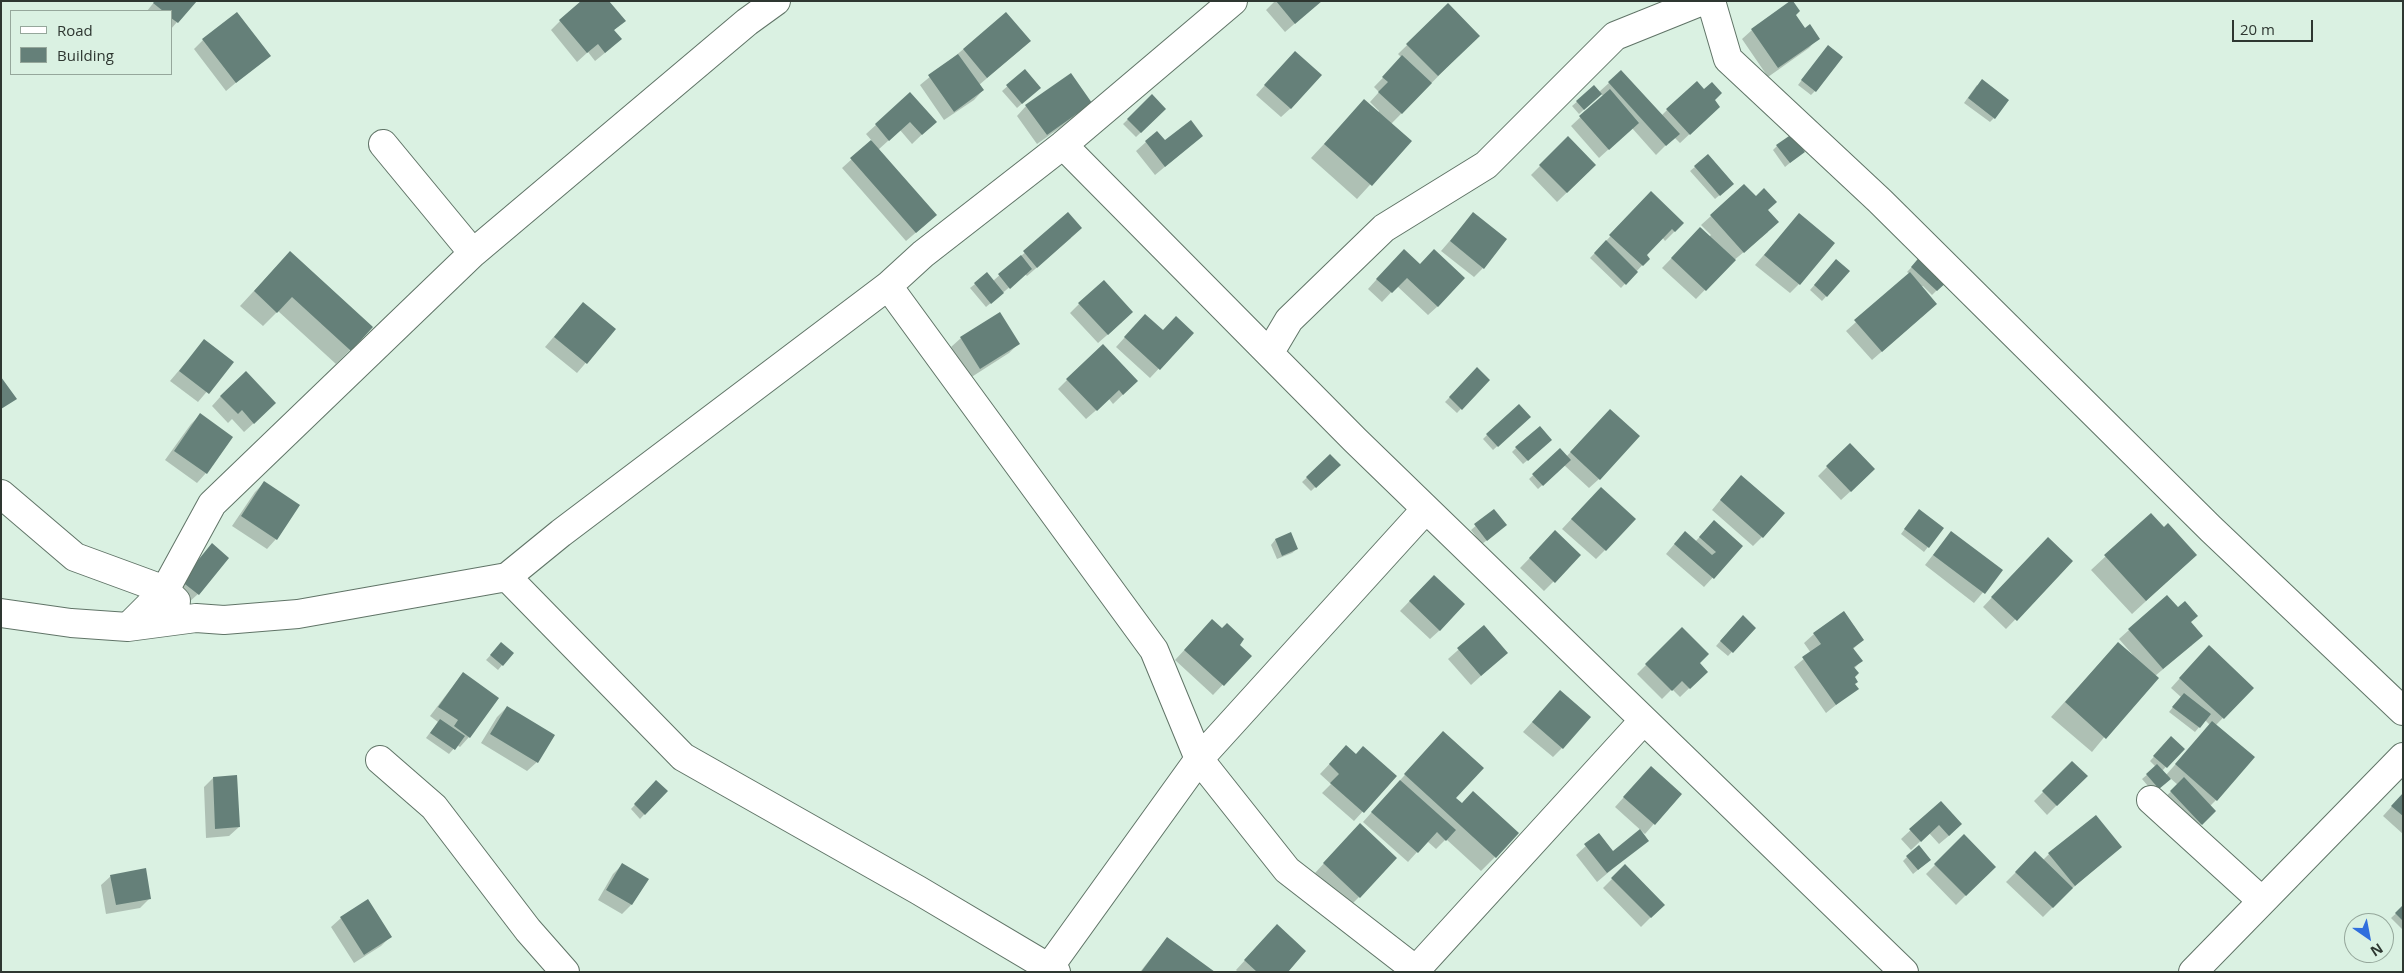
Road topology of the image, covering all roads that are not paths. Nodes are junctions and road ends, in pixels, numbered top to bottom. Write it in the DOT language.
graph roads {
  1 [pos="776,1"];
  2 [pos="1234,1"];
  3 [pos="1702,1"];
  4 [pos="1711,1"];
  5 [pos="383,144"];
  6 [pos="1063,145"];
  7 [pos="473,252"];
  8 [pos="888,286"];
  9 [pos="1270,352"];
  10 [pos="1,494"];
  11 [pos="1426,509"];
  12 [pos="507,577"];
  13 [pos="165,590"];
  14 [pos="1,613"];
  15 [pos="196,618"];
  16 [pos="128,627"];
  17 [pos="2403,711"];
  18 [pos="1644,720"];
  19 [pos="2403,757"];
  20 [pos="1199,758"];
  21 [pos="380,760"];
  22 [pos="2151,800"];
  23 [pos="2262,901"];
  24 [pos="1052,971"];
  25 [pos="1415,971"];
  26 [pos="565,972"];
  27 [pos="1904,972"];
  28 [pos="2193,972"];
  1 -- 7 [label="street"];
  2 -- 6 [label="street"];
  3 -- 9 [label="street"];
  4 -- 17 [label="street"];
  5 -- 7 [label="street"];
  6 -- 8 [label="street"];
  6 -- 9 [label="street"];
  7 -- 13 [label="street"];
  8 -- 12 [label="street"];
  8 -- 20 [label="street"];
  9 -- 11 [label="street"];
  10 -- 13 [label="street"];
  11 -- 18 [label="street"];
  11 -- 20 [label="street"];
  12 -- 15 [label="street"];
  12 -- 24 [label="street"];
  13 -- 15 [label="street"];
  13 -- 16 [label="street"];
  14 -- 16 [label="street"];
  15 -- 16 [label="street"];
  18 -- 25 [label="street"];
  18 -- 27 [label="street"];
  19 -- 23 [label="street"];
  20 -- 24 [label="street"];
  20 -- 25 [label="street"];
  21 -- 26 [label="street"];
  22 -- 23 [label="street"];
  23 -- 28 [label="street"];
}
